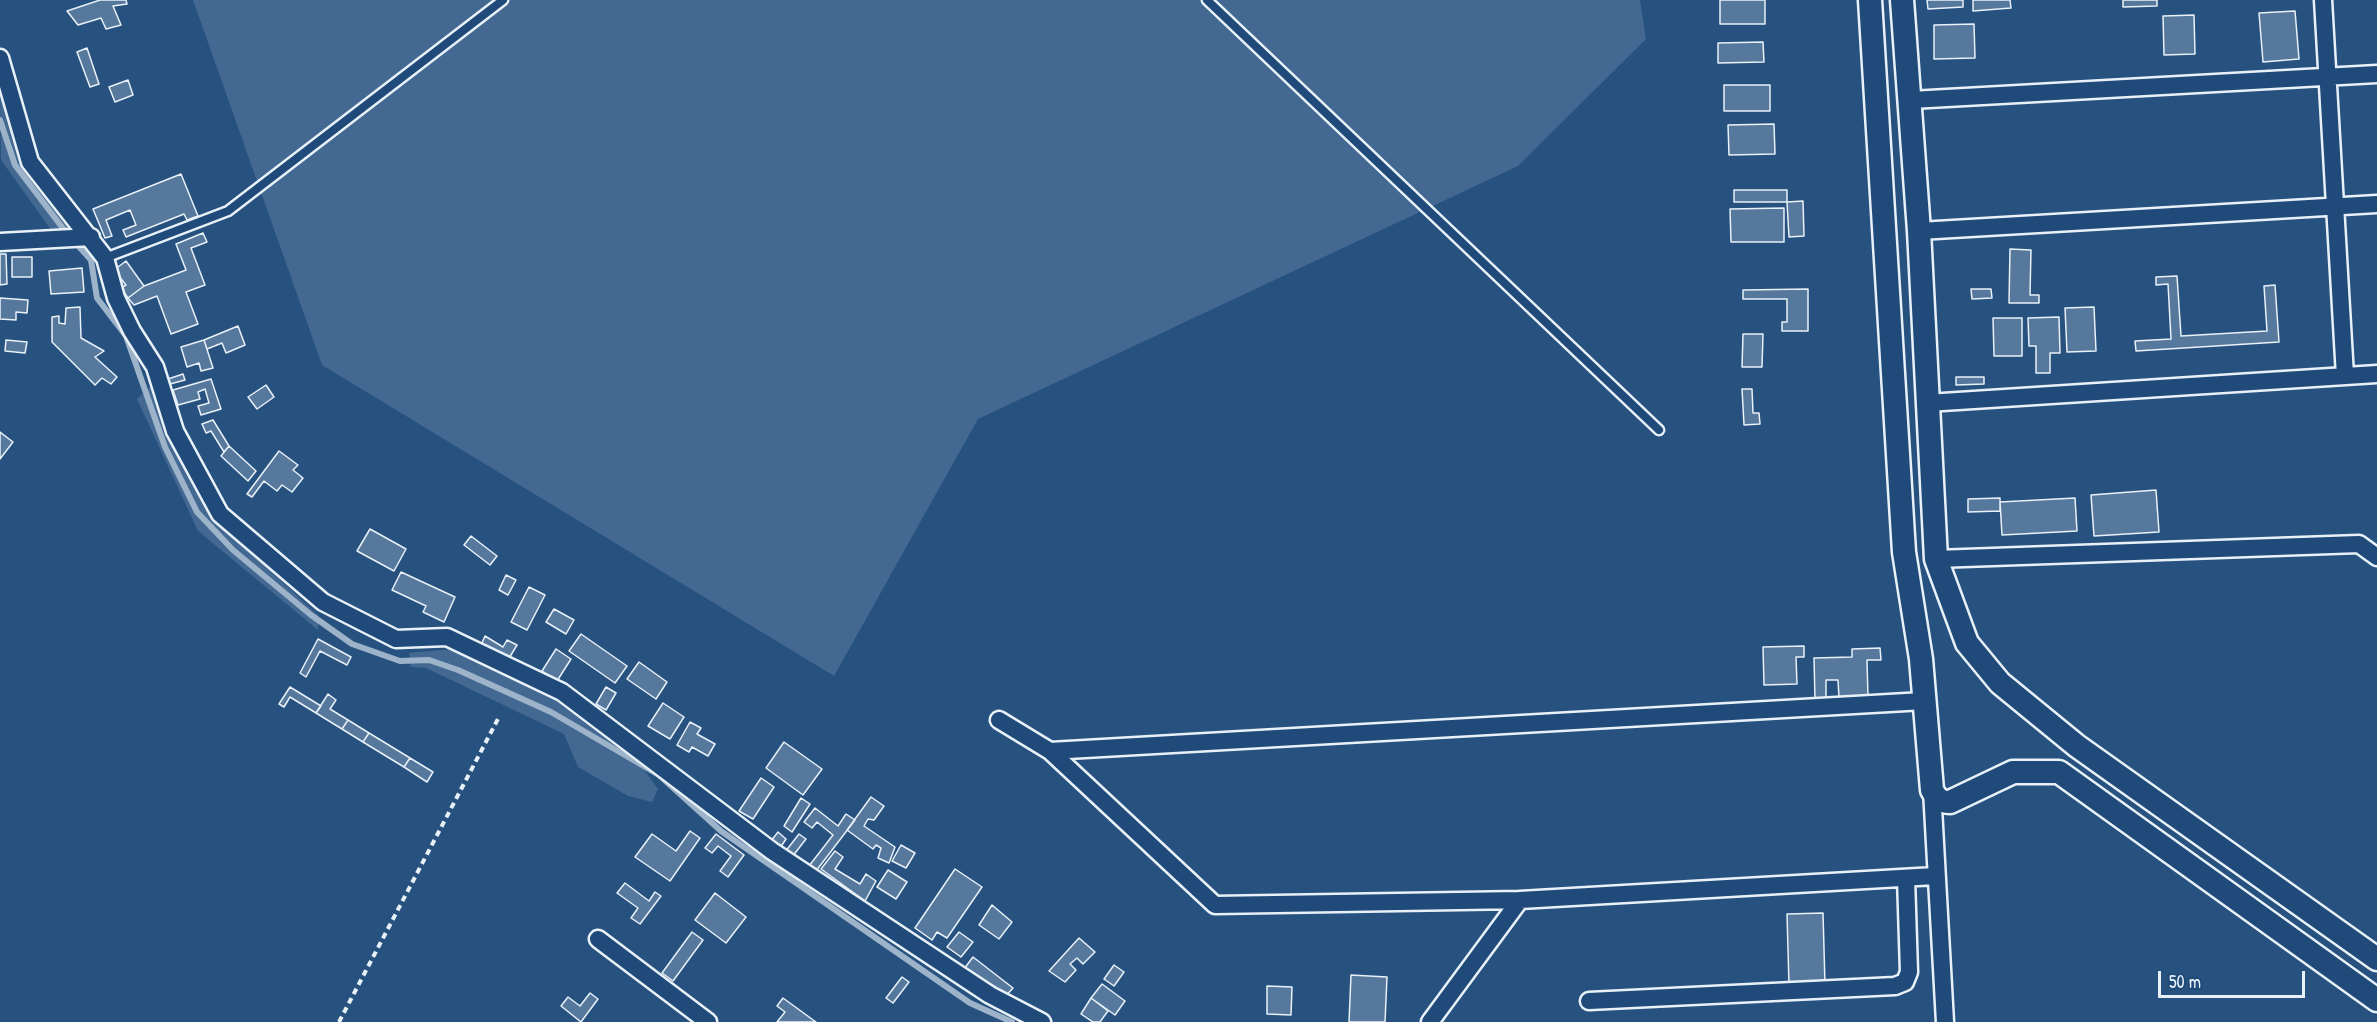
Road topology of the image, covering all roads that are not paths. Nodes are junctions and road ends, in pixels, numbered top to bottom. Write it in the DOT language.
graph roads {
  1 [pos="503,0"];
  2 [pos="1208,0"];
  3 [pos="1870,0"];
  4 [pos="1902,0"];
  5 [pos="2324,0"];
  6 [pos="0,58"];
  7 [pos="2377,74"];
  8 [pos="2328,76"];
  9 [pos="1911,100"];
  10 [pos="2377,204"];
  11 [pos="2335,206"];
  12 [pos="1919,231"];
  13 [pos="91,237"];
  14 [pos="0,242"];
  15 [pos="105,258"];
  16 [pos="2377,374"];
  17 [pos="2345,376"];
  18 [pos="1926,403"];
  19 [pos="1659,430"];
  20 [pos="2377,557"];
  21 [pos="1936,559"];
  22 [pos="1924,701"];
  23 [pos="999,720"];
  24 [pos="2077,746"];
  25 [pos="1050,751"];
  26 [pos="2059,772"];
  27 [pos="1932,790"];
  28 [pos="1935,876"];
  29 [pos="1906,878"];
  30 [pos="1520,900"];
  31 [pos="598,939"];
  32 [pos="2377,960"];
  33 [pos="2377,1000"];
  34 [pos="1589,1001"];
  35 [pos="708,1022"];
  36 [pos="1042,1022"];
  37 [pos="1431,1022"];
  38 [pos="1946,1022"];
  1 -- 15 [label="lane"];
  2 -- 19 [label="lane"];
  3 -- 22 [label="main road"];
  4 -- 9 [label="main road"];
  5 -- 8 [label="street"];
  6 -- 13 [label="street"];
  7 -- 8 [label="street"];
  8 -- 9 [label="street"];
  8 -- 11 [label="street"];
  9 -- 12 [label="main road"];
  10 -- 11 [label="street"];
  11 -- 12 [label="street"];
  11 -- 17 [label="street"];
  12 -- 18 [label="main road"];
  13 -- 14 [label="street"];
  13 -- 15 [label="street"];
  15 -- 36 [label="street"];
  16 -- 17 [label="street"];
  17 -- 18 [label="street"];
  18 -- 21 [label="main road"];
  20 -- 21 [label="street"];
  21 -- 24 [label="main road"];
  22 -- 25 [label="street"];
  22 -- 27 [label="main road"];
  23 -- 25 [label="street"];
  24 -- 26 [label="main road"];
  24 -- 32 [label="main road"];
  25 -- 30 [label="street"];
  26 -- 27 [label="main road"];
  26 -- 33 [label="main road"];
  27 -- 28 [label="street"];
  28 -- 29 [label="street"];
  28 -- 38 [label="street"];
  29 -- 30 [label="street"];
  29 -- 34 [label="street"];
  30 -- 37 [label="street"];
  31 -- 35 [label="street"];
}
